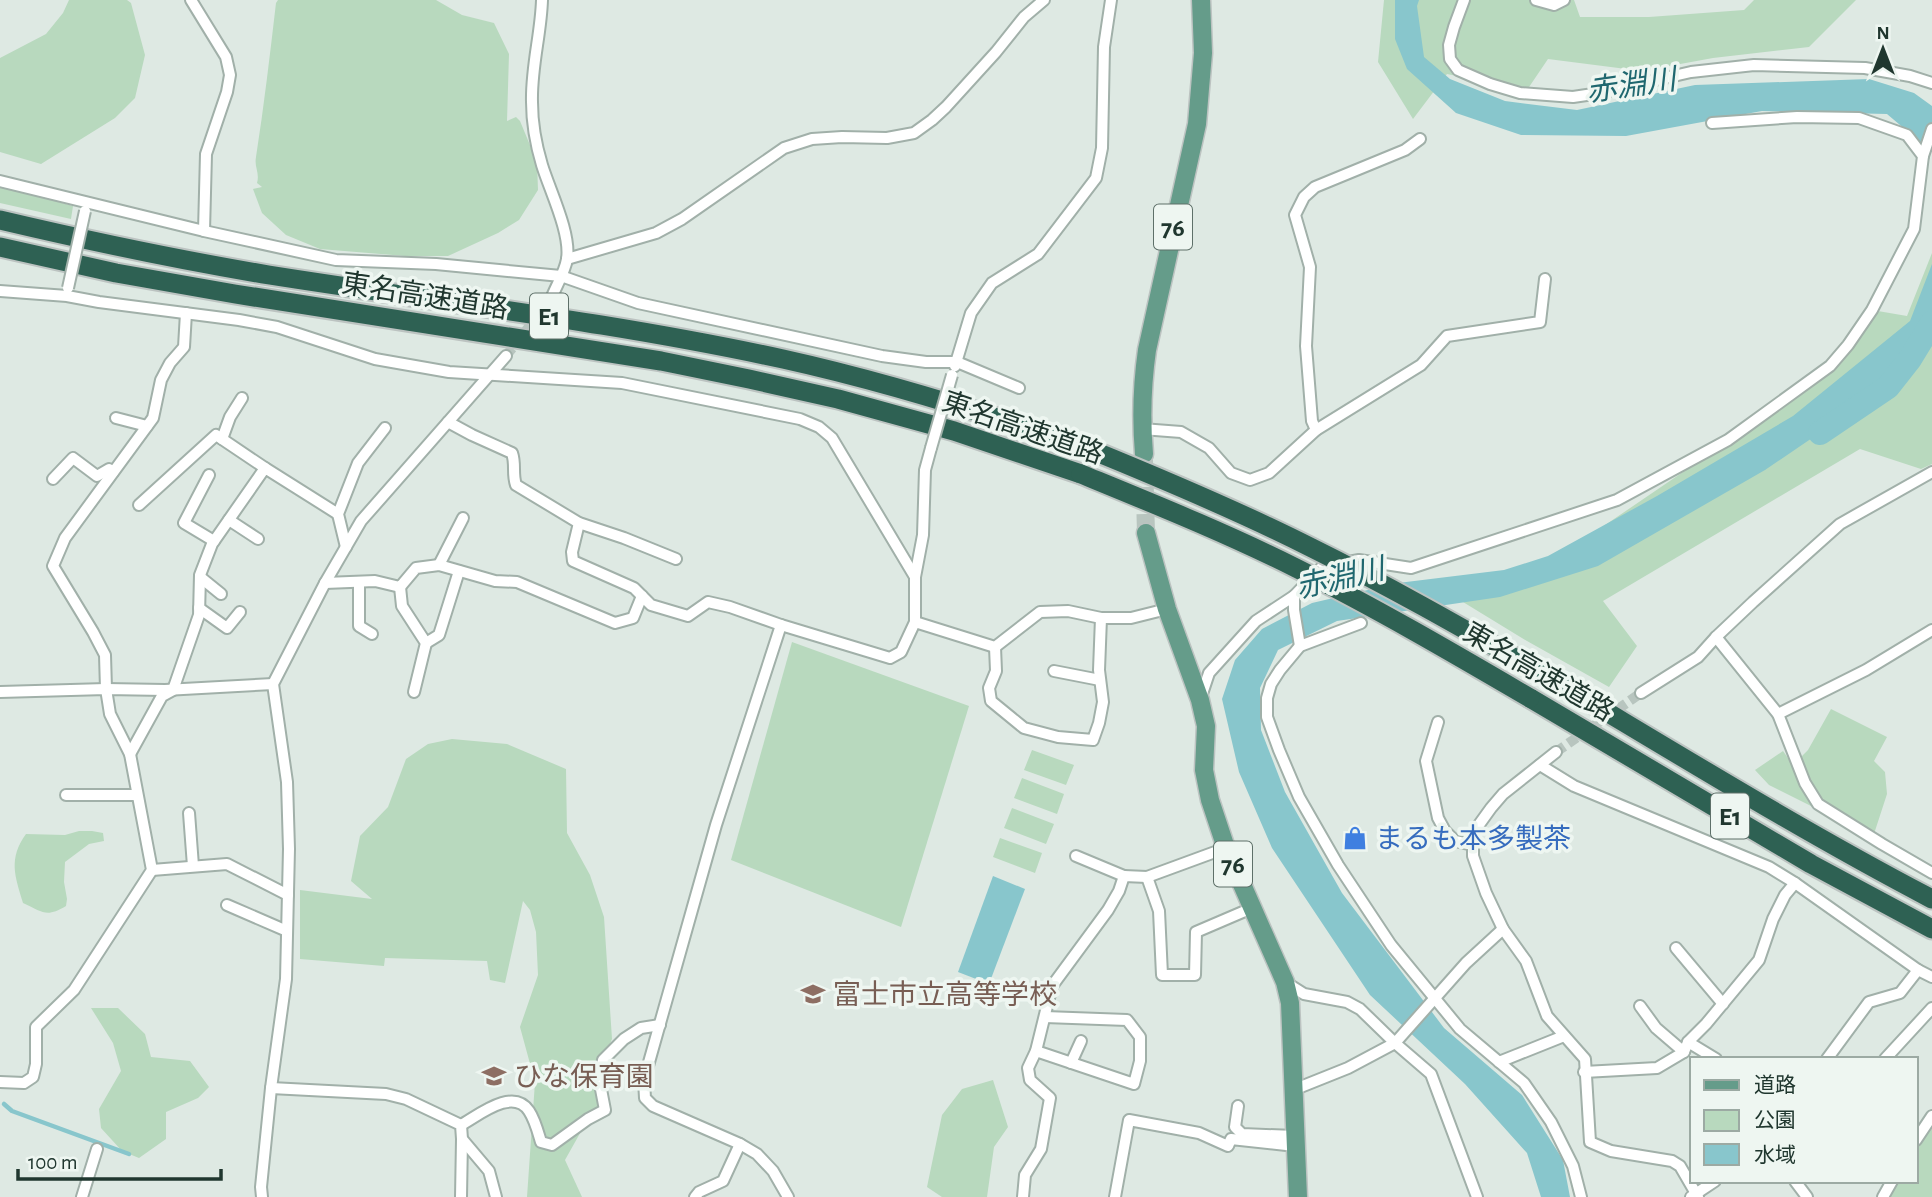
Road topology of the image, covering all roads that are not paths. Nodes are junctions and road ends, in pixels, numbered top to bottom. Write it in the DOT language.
graph roads {
  1 [pos="206,0"];
  2 [pos="542,0"];
  3 [pos="1044,0"];
  4 [pos="1111,0"];
  5 [pos="1201,0"];
  6 [pos="1464,0"];
  7 [pos="1536,0"];
  8 [pos="1564,0"];
  9 [pos="194,4"];
  10 [pos="1932,83"];
  11 [pos="1712,123"];
  12 [pos="1932,129"];
  13 [pos="1420,139"];
  14 [pos="1923,156"];
  15 [pos="0,181"];
  16 [pos="85,207"];
  17 [pos="0,220"];
  18 [pos="204,231"];
  19 [pos="0,247"];
  20 [pos="567,259"];
  21 [pos="561,276"];
  22 [pos="1545,279"];
  23 [pos="0,291"];
  24 [pos="68,292"];
  25 [pos="551,299"];
  26 [pos="186,313"];
  27 [pos="506,356"];
  28 [pos="957,362"];
  29 [pos="492,374"];
  30 [pos="1018,388"];
  31 [pos="242,398"];
  32 [pos="116,418"];
  33 [pos="448,422"];
  34 [pos="147,426"];
  35 [pos="385,428"];
  36 [pos="1142,429"];
  37 [pos="1316,430"];
  38 [pos="222,439"];
  39 [pos="1144,454"];
  40 [pos="265,468"];
  41 [pos="113,472"];
  42 [pos="1932,472"];
  43 [pos="209,475"];
  44 [pos="53,480"];
  45 [pos="139,505"];
  46 [pos="338,513"];
  47 [pos="463,518"];
  48 [pos="229,520"];
  49 [pos="579,523"];
  50 [pos="1146,533"];
  51 [pos="258,538"];
  52 [pos="214,541"];
  53 [pos="346,547"];
  54 [pos="676,559"];
  55 [pos="439,565"];
  56 [pos="459,570"];
  57 [pos="200,577"];
  58 [pos="915,577"];
  59 [pos="359,582"];
  60 [pos="326,583"];
  61 [pos="400,587"];
  62 [pos="221,593"];
  63 [pos="642,596"];
  64 [pos="1294,596"];
  65 [pos="199,608"];
  66 [pos="1167,609"];
  67 [pos="240,611"];
  68 [pos="1101,618"];
  69 [pos="915,622"];
  70 [pos="1361,623"];
  71 [pos="781,625"];
  72 [pos="1932,630"];
  73 [pos="372,634"];
  74 [pos="1716,637"];
  75 [pos="426,643"];
  76 [pos="1300,646"];
  77 [pos="995,647"];
  78 [pos="1054,671"];
  79 [pos="1100,680"];
  80 [pos="273,684"];
  81 [pos="106,689"];
  82 [pos="173,690"];
  83 [pos="0,692"];
  84 [pos="414,692"];
  85 [pos="1642,693"];
  86 [pos="1200,700"];
  87 [pos="1778,714"];
  88 [pos="1438,722"];
  89 [pos="1556,752"];
  90 [pos="130,754"];
  91 [pos="1540,765"];
  92 [pos="66,795"];
  93 [pos="137,795"];
  94 [pos="189,813"];
  95 [pos="1474,845"];
  96 [pos="1226,848"];
  97 [pos="1076,856"];
  98 [pos="193,866"];
  99 [pos="152,870"];
  100 [pos="1932,873"];
  101 [pos="1124,876"];
  102 [pos="1147,877"];
  103 [pos="1795,883"];
  104 [pos="288,895"];
  105 [pos="1932,899"];
  106 [pos="227,905"];
  107 [pos="1252,908"];
  108 [pos="1503,929"];
  109 [pos="1932,929"];
  110 [pos="287,932"];
  111 [pos="1676,948"];
  112 [pos="1918,970"];
  113 [pos="1932,977"];
  114 [pos="1285,982"];
  115 [pos="1434,998"];
  116 [pos="1723,1004"];
  117 [pos="1640,1006"];
  118 [pos="1932,1008"];
  119 [pos="1045,1017"];
  120 [pos="660,1025"];
  121 [pos="1564,1036"];
  122 [pos="1081,1041"];
  123 [pos="1395,1042"];
  124 [pos="1686,1047"];
  125 [pos="1037,1051"];
  126 [pos="1711,1057"];
  127 [pos="1828,1057"];
  128 [pos="1887,1057"];
  129 [pos="1499,1062"];
  130 [pos="1071,1063"];
  131 [pos="1584,1072"];
  132 [pos="0,1082"];
  133 [pos="271,1088"];
  134 [pos="1293,1090"];
  135 [pos="1238,1106"];
  136 [pos="1932,1116"];
  137 [pos="461,1125"];
  138 [pos="1918,1137"];
  139 [pos="462,1139"];
  140 [pos="1295,1141"];
  141 [pos="740,1144"];
  142 [pos="97,1149"];
  143 [pos="1712,1183"];
  144 [pos="1695,1196"];
  145 [pos="82,1197"];
  146 [pos="262,1197"];
  147 [pos="461,1197"];
  148 [pos="496,1197"];
  149 [pos="695,1197"];
  150 [pos="788,1197"];
  151 [pos="1023,1197"];
  152 [pos="1115,1197"];
  153 [pos="1298,1197"];
  154 [pos="1477,1197"];
  155 [pos="1581,1197"];
  1 -- 9 [label="street"];
  2 -- 20 [label="street"];
  3 -- 20 [label="street"];
  4 -- 28 [label="street"];
  5 -- 36 [label="main road, 76"];
  6 -- 10 [label="street"];
  7 -- 8 [label="street"];
  9 -- 18 [label="street"];
  11 -- 14 [label="street"];
  12 -- 14 [label="street"];
  13 -- 37 [label="street"];
  14 -- 64 [label="street"];
  15 -- 16 [label="street"];
  16 -- 18 [label="street"];
  16 -- 24 [label="street, bridge"];
  17 -- 105 [label="highway, 東名高速道路 / E1, bridge"];
  18 -- 21 [label="street"];
  19 -- 109 [label="highway, 東名高速道路 / E1, bridge"];
  20 -- 21 [label="street"];
  21 -- 25 [label="street"];
  21 -- 28 [label="street"];
  22 -- 37 [label="street"];
  23 -- 24 [label="street"];
  24 -- 26 [label="street"];
  26 -- 29 [label="street"];
  26 -- 34 [label="street"];
  27 -- 29 [label="street"];
  28 -- 30 [label="street"];
  28 -- 58 [label="street, bridge"];
  29 -- 33 [label="street"];
  29 -- 58 [label="street"];
  31 -- 38 [label="street"];
  32 -- 34 [label="street"];
  33 -- 49 [label="street"];
  33 -- 53 [label="street"];
  34 -- 41 [label="street"];
  35 -- 46 [label="street"];
  36 -- 37 [label="street"];
  36 -- 39 [label="main road, 76"];
  38 -- 40 [label="street"];
  38 -- 45 [label="street"];
  40 -- 46 [label="street"];
  40 -- 48 [label="street"];
  41 -- 44 [label="street"];
  41 -- 81 [label="street"];
  42 -- 74 [label="street"];
  43 -- 52 [label="street"];
  46 -- 53 [label="street"];
  47 -- 55 [label="street"];
  48 -- 51 [label="street"];
  48 -- 52 [label="street"];
  49 -- 54 [label="street"];
  49 -- 63 [label="street"];
  50 -- 66 [label="main road, 76"];
  52 -- 57 [label="street"];
  53 -- 60 [label="street"];
  55 -- 56 [label="street"];
  55 -- 61 [label="street"];
  56 -- 63 [label="street"];
  56 -- 75 [label="street"];
  57 -- 62 [label="street"];
  57 -- 65 [label="street"];
  58 -- 69 [label="street"];
  59 -- 60 [label="street"];
  59 -- 61 [label="street"];
  59 -- 73 [label="street"];
  60 -- 80 [label="street"];
  61 -- 75 [label="street"];
  63 -- 71 [label="street"];
  64 -- 76 [label="street"];
  64 -- 86 [label="street"];
  65 -- 67 [label="street"];
  65 -- 82 [label="street"];
  66 -- 68 [label="street"];
  66 -- 86 [label="main road, 76"];
  68 -- 77 [label="street"];
  68 -- 79 [label="street"];
  69 -- 71 [label="street"];
  69 -- 77 [label="street"];
  70 -- 76 [label="street"];
  71 -- 120 [label="street"];
  72 -- 87 [label="street"];
  74 -- 85 [label="street"];
  74 -- 87 [label="street"];
  75 -- 84 [label="street"];
  76 -- 115 [label="street"];
  77 -- 79 [label="street"];
  78 -- 79 [label="street"];
  80 -- 82 [label="street"];
  80 -- 104 [label="street"];
  81 -- 82 [label="street"];
  81 -- 83 [label="street"];
  81 -- 90 [label="street"];
  82 -- 90 [label="street"];
  86 -- 96 [label="main road, 76"];
  87 -- 100 [label="street"];
  88 -- 95 [label="street"];
  89 -- 91 [label="street"];
  90 -- 93 [label="street"];
  91 -- 95 [label="street"];
  91 -- 103 [label="street"];
  92 -- 93 [label="street"];
  93 -- 99 [label="street"];
  94 -- 98 [label="street"];
  95 -- 108 [label="street"];
  96 -- 102 [label="street"];
  96 -- 107 [label="main road, 76"];
  97 -- 101 [label="street"];
  98 -- 99 [label="street"];
  98 -- 104 [label="street"];
  99 -- 132 [label="street"];
  101 -- 102 [label="street"];
  101 -- 119 [label="street"];
  102 -- 107 [label="street"];
  103 -- 112 [label="street"];
  103 -- 116 [label="street"];
  104 -- 110 [label="street"];
  106 -- 110 [label="street"];
  107 -- 114 [label="main road, 76"];
  108 -- 115 [label="street"];
  108 -- 121 [label="street"];
  110 -- 133 [label="street"];
  111 -- 116 [label="street"];
  112 -- 113 [label="street"];
  112 -- 127 [label="street"];
  114 -- 123 [label="street"];
  114 -- 134 [label="main road, 76"];
  115 -- 123 [label="street"];
  115 -- 129 [label="street"];
  116 -- 124 [label="street"];
  117 -- 124 [label="street"];
  118 -- 128 [label="street"];
  119 -- 125 [label="street"];
  119 -- 130 [label="street"];
  120 -- 137 [label="street"];
  120 -- 141 [label="street"];
  121 -- 129 [label="street"];
  121 -- 131 [label="street"];
  122 -- 130 [label="street"];
  123 -- 134 [label="street"];
  123 -- 154 [label="street"];
  124 -- 126 [label="street"];
  124 -- 131 [label="street"];
  125 -- 130 [label="street"];
  125 -- 151 [label="street"];
  129 -- 155 [label="street"];
  131 -- 144 [label="street"];
  133 -- 137 [label="street"];
  133 -- 146 [label="street"];
  134 -- 140 [label="main road, 76"];
  135 -- 140 [label="street"];
  136 -- 138 [label="street"];
  137 -- 139 [label="street"];
  139 -- 147 [label="street"];
  139 -- 148 [label="street"];
  140 -- 152 [label="street"];
  140 -- 153 [label="main road, 76"];
  141 -- 149 [label="street"];
  141 -- 150 [label="street"];
  142 -- 145 [label="street"];
  143 -- 144 [label="street"];
}
